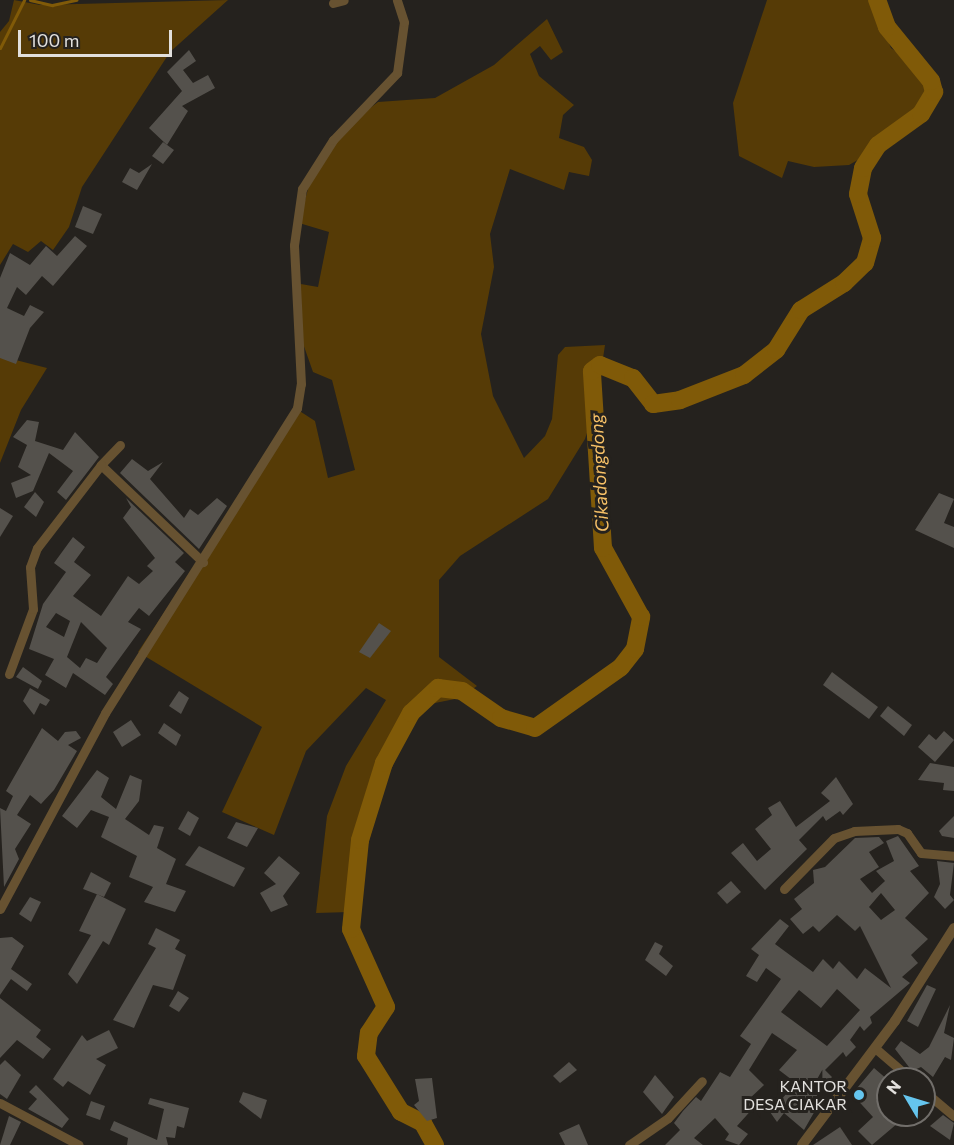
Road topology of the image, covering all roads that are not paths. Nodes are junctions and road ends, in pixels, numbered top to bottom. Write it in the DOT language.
graph roads {
  1 [pos="344,0"];
  2 [pos="397,0"];
  3 [pos="333,3"];
  4 [pos="120,445"];
  5 [pos="101,465"];
  6 [pos="203,562"];
  7 [pos="9,674"];
  8 [pos="954,856"];
  9 [pos="784,889"];
  10 [pos="0,909"];
  11 [pos="954,928"];
  12 [pos="875,1048"];
  13 [pos="897,1067"];
  14 [pos="702,1081"];
  15 [pos="936,1100"];
  16 [pos="0,1103"];
  17 [pos="954,1116"];
  18 [pos="79,1145"];
  19 [pos="628,1145"];
  20 [pos="802,1145"];
  1 -- 3 [label="street"];
  2 -- 6 [label="street"];
  4 -- 5 [label="street"];
  5 -- 6 [label="street"];
  5 -- 7 [label="street"];
  6 -- 10 [label="street"];
  8 -- 9 [label="street"];
  11 -- 12 [label="street"];
  12 -- 13 [label="street"];
  12 -- 20 [label="street"];
  14 -- 19 [label="street"];
  15 -- 17 [label="street"];
  16 -- 18 [label="street"];
}
